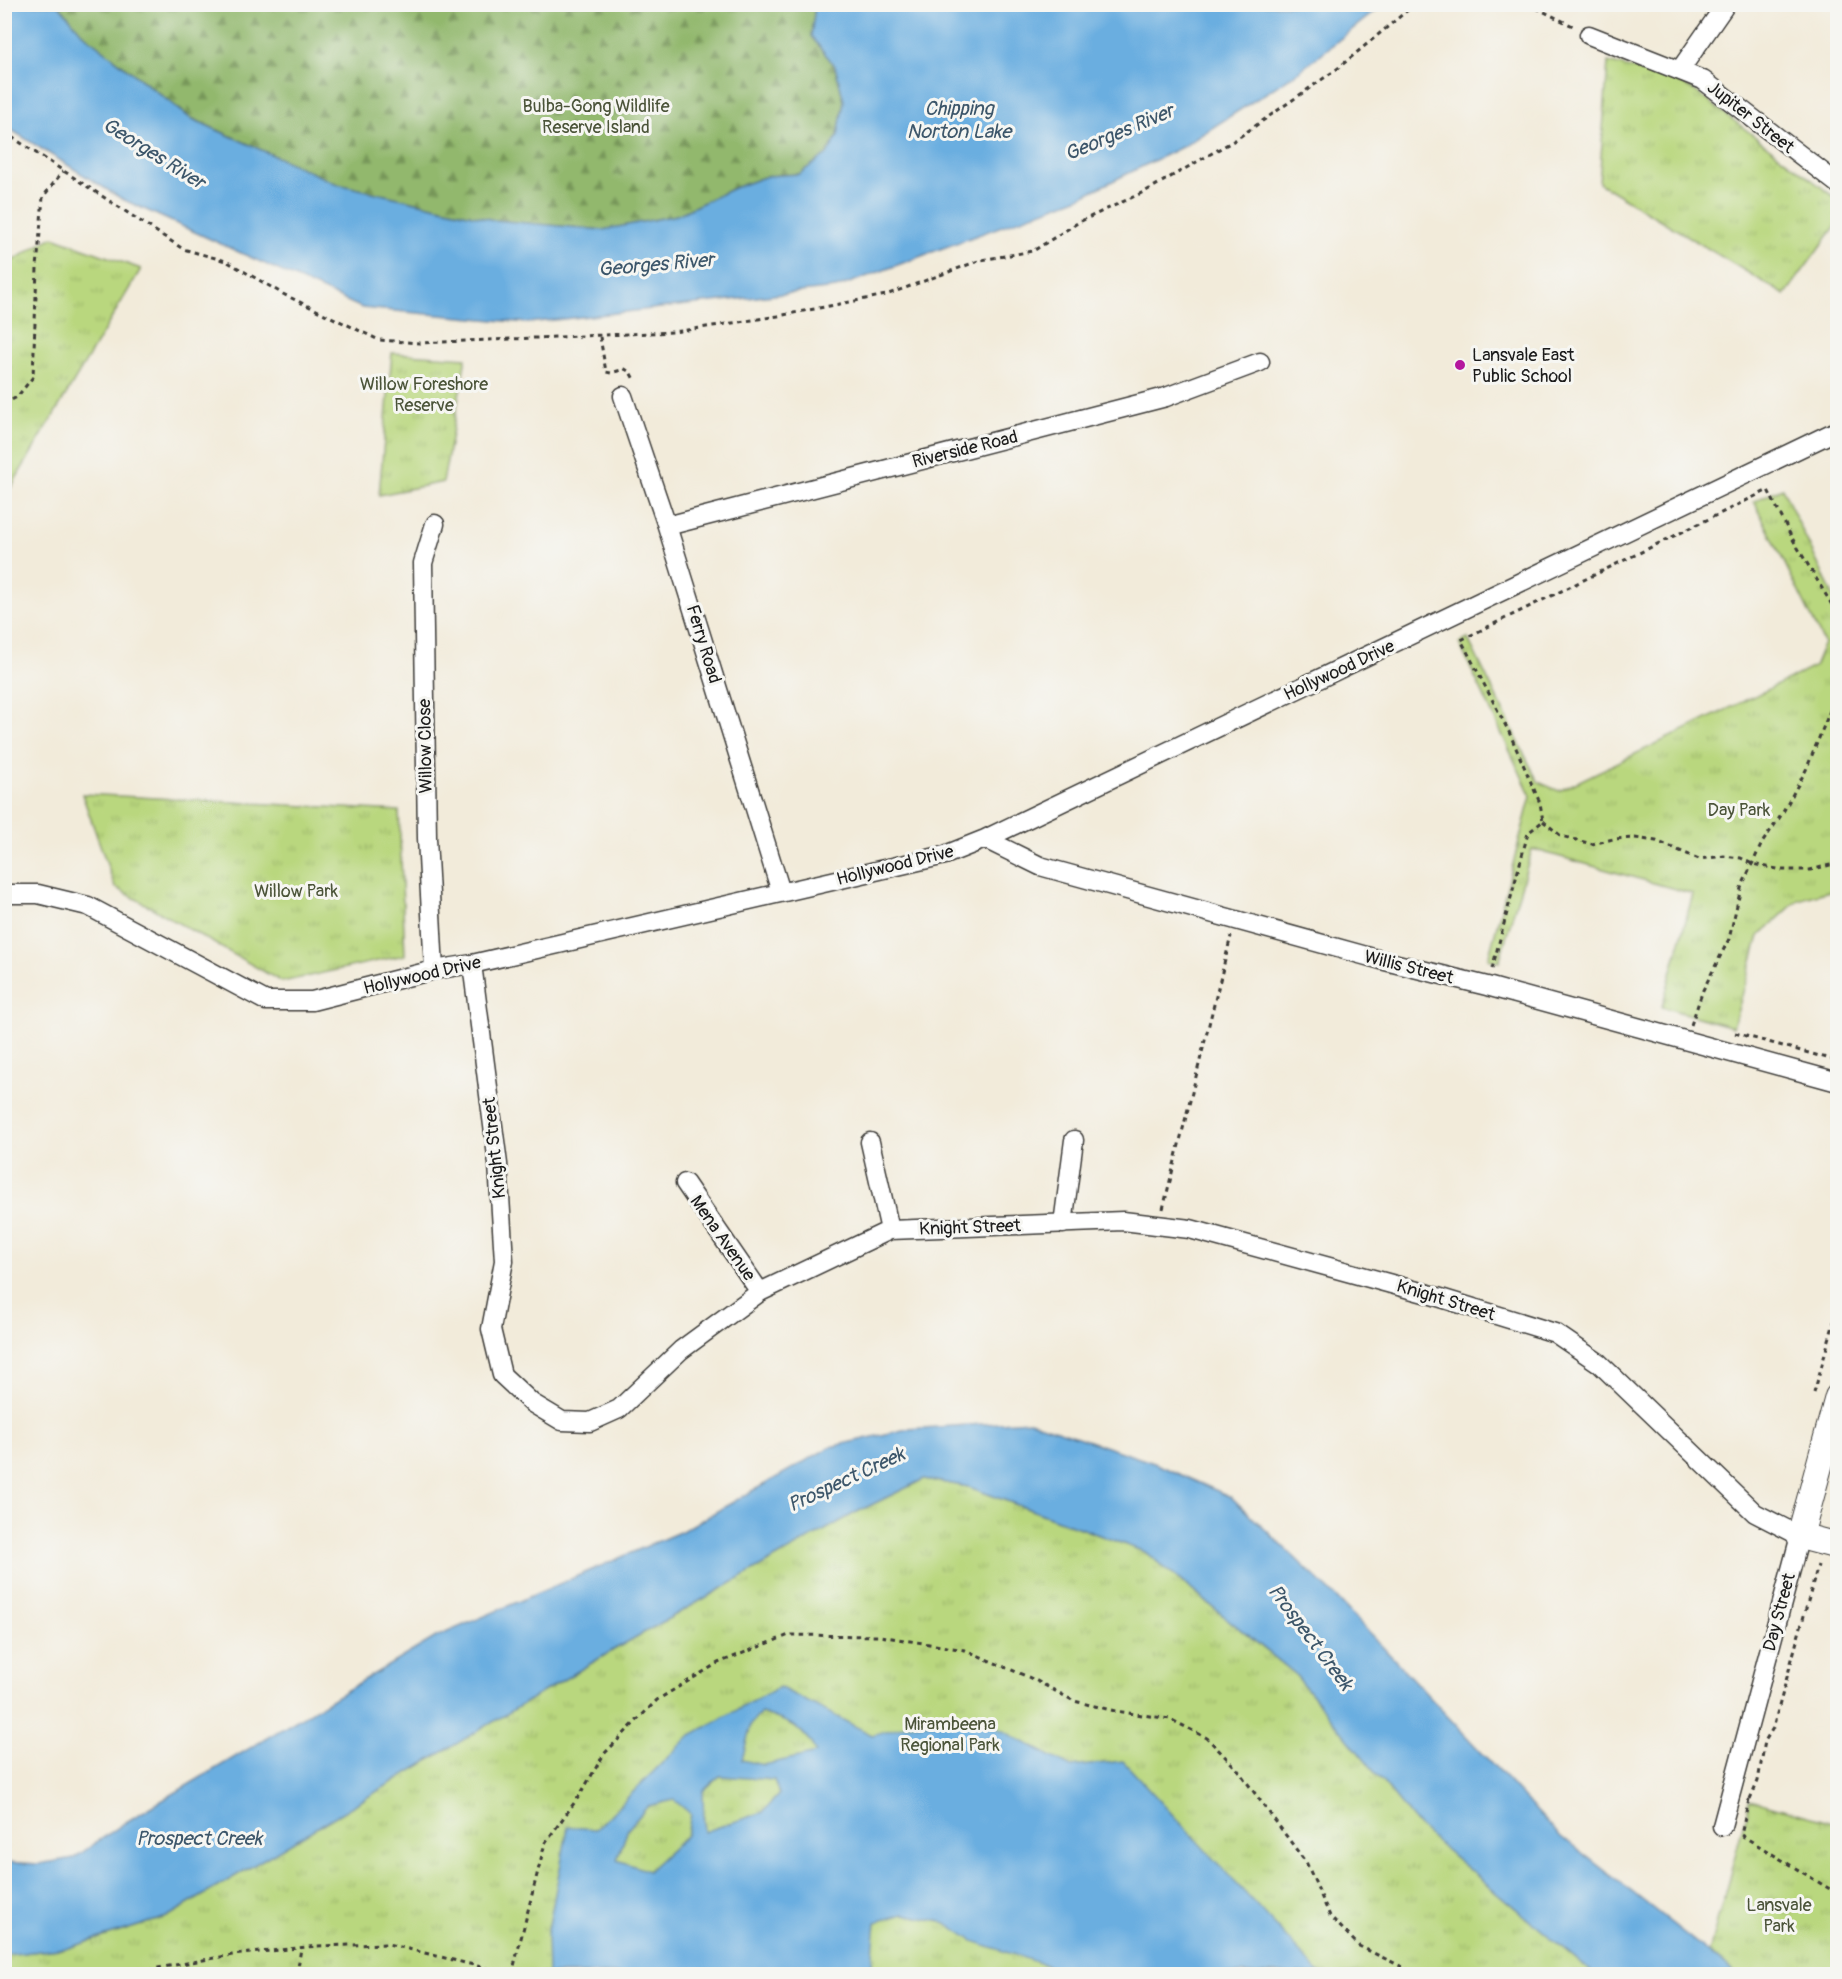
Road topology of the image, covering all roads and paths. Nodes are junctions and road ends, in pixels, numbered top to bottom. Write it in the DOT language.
graph roads {
  1 [pos="1415,4"];
  2 [pos="1528,4"];
  3 [pos="1726,4"];
  4 [pos="1590,35"];
  5 [pos="1680,70"];
  6 [pos="4,132"];
  7 [pos="64,171"];
  8 [pos="1836,180"];
  9 [pos="600,336"];
  10 [pos="1260,362"];
  11 [pos="622,396"];
  12 [pos="4,404"];
  13 [pos="1838,430"];
  14 [pos="435,524"];
  15 [pos="667,526"];
  16 [pos="1838,615"];
  17 [pos="1838,691"];
  18 [pos="1543,821"];
  19 [pos="985,838"];
  20 [pos="1838,863"];
  21 [pos="1752,864"];
  22 [pos="781,892"];
  23 [pos="4,894"];
  24 [pos="1236,920"];
  25 [pos="472,964"];
  26 [pos="434,970"];
  27 [pos="1487,986"];
  28 [pos="1726,1030"];
  29 [pos="1685,1040"];
  30 [pos="1838,1061"];
  31 [pos="1838,1082"];
  32 [pos="1074,1140"];
  33 [pos="870,1142"];
  34 [pos="685,1184"];
  35 [pos="1063,1224"];
  36 [pos="1159,1225"];
  37 [pos="890,1230"];
  38 [pos="760,1292"];
  39 [pos="1838,1397"];
  40 [pos="1800,1536"];
  41 [pos="1832,1557"];
  42 [pos="1731,1794"];
  43 [pos="1750,1800"];
  44 [pos="1722,1826"];
  45 [pos="1838,1894"];
  46 [pos="301,1948"];
  47 [pos="131,1974"];
  48 [pos="297,1974"];
  49 [pos="511,1974"];
  50 [pos="1417,1974"];
  1 -- 9 [label="path"];
  2 -- 4 [label="path"];
  3 -- 5 [label="street"];
  4 -- 5 [label="street, Jupiter Street"];
  5 -- 8 [label="street, Jupiter Street"];
  6 -- 7 [label="path"];
  7 -- 9 [label="path"];
  7 -- 12 [label="path"];
  9 -- 11 [label="path"];
  10 -- 15 [label="street, Riverside Road"];
  11 -- 15 [label="street, Ferry Road"];
  13 -- 19 [label="street, Hollywood Drive"];
  14 -- 26 [label="street, Willow Close"];
  15 -- 22 [label="street, Ferry Road"];
  16 -- 18 [label="path"];
  17 -- 21 [label="path"];
  18 -- 21 [label="path"];
  18 -- 27 [label="path"];
  19 -- 22 [label="street, Hollywood Drive"];
  19 -- 24 [label="street, Willis Street"];
  20 -- 21 [label="path"];
  21 -- 29 [label="path"];
  22 -- 25 [label="street, Hollywood Drive"];
  23 -- 26 [label="street, Hollywood Drive"];
  24 -- 27 [label="street, Willis Street"];
  24 -- 36 [label="path"];
  25 -- 26 [label="street, Hollywood Drive"];
  25 -- 38 [label="street, Knight Street"];
  27 -- 29 [label="street, Willis Street"];
  28 -- 30 [label="path"];
  29 -- 31 [label="street, Willis Street"];
  32 -- 35 [label="street"];
  33 -- 37 [label="street"];
  34 -- 38 [label="street, Mena Avenue"];
  35 -- 36 [label="street, Knight Street"];
  35 -- 37 [label="street, Knight Street"];
  36 -- 40 [label="street, Knight Street"];
  37 -- 38 [label="street, Knight Street"];
  39 -- 40 [label="street, Day Street"];
  40 -- 41 [label="street, Knight Street"];
  40 -- 42 [label="street, Day Street"];
  41 -- 43 [label="path"];
  42 -- 43 [label="path"];
  42 -- 44 [label="street, Day Street"];
  43 -- 45 [label="path"];
  46 -- 47 [label="path"];
  46 -- 48 [label="path"];
  46 -- 49 [label="path"];
  49 -- 50 [label="path"];
}
